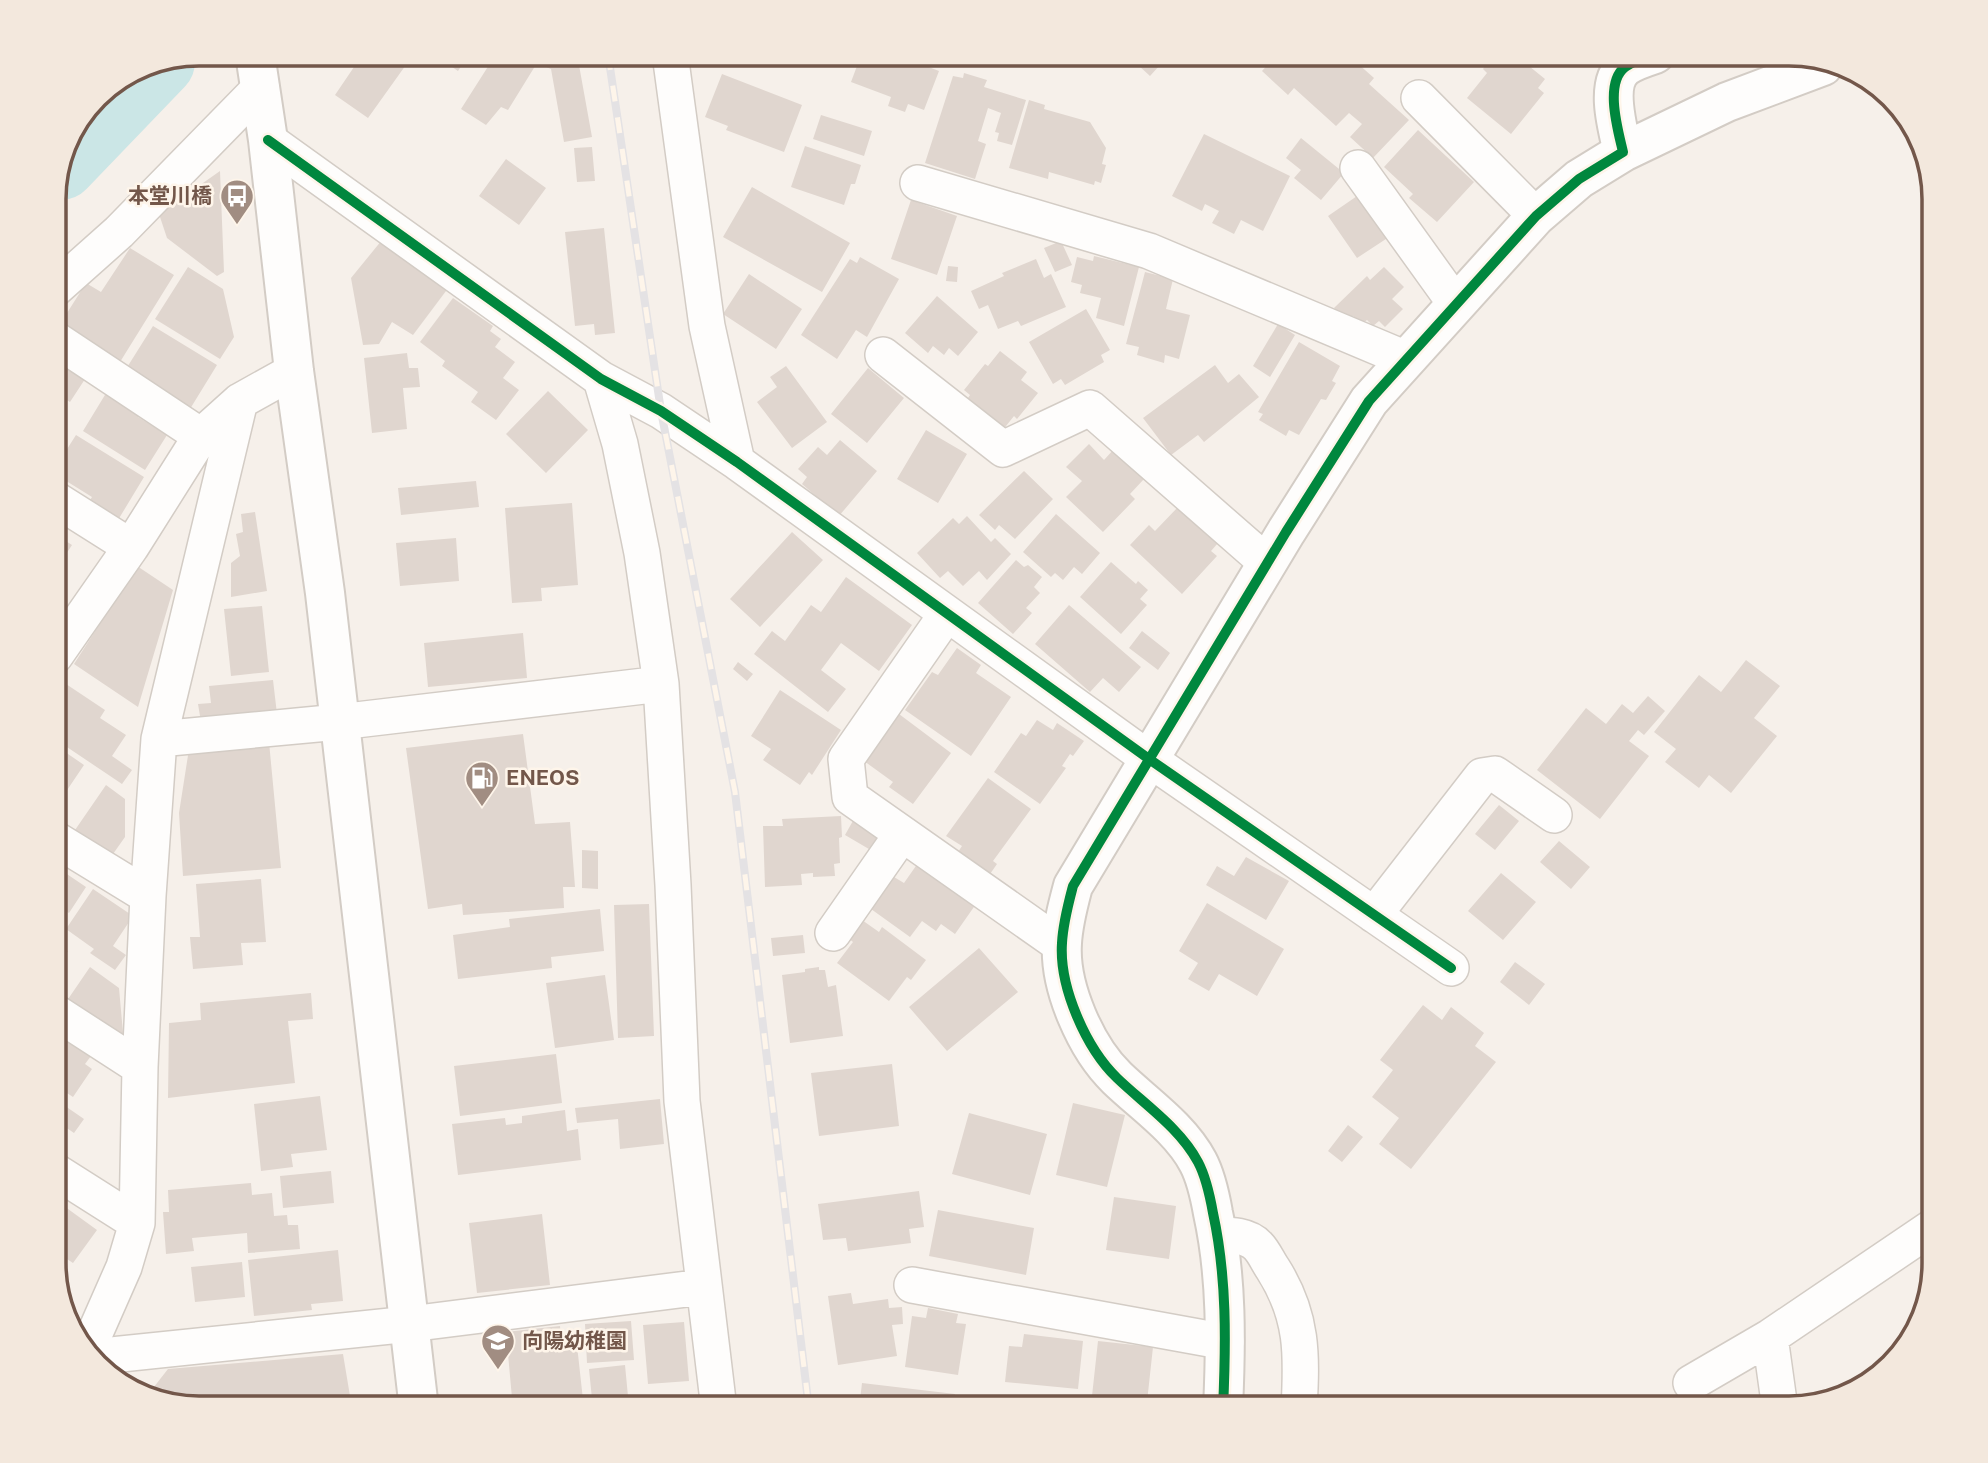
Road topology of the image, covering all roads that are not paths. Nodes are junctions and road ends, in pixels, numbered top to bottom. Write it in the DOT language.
graph roads {
  1 [pos="1627,66"];
  2 [pos="672,67"];
  3 [pos="1814,69"];
  4 [pos="258,71"];
  5 [pos="1419,98"];
  6 [pos="268,140"];
  7 [pos="1623,152"];
  8 [pos="1358,168"];
  9 [pos="918,183"];
  10 [pos="1536,216"];
  11 [pos="67,278"];
  12 [pos="1455,303"];
  13 [pos="67,348"];
  14 [pos="883,355"];
  15 [pos="1406,359"];
  16 [pos="294,371"];
  17 [pos="601,379"];
  18 [pos="240,401"];
  19 [pos="201,436"];
  20 [pos="737,462"];
  21 [pos="67,507"];
  22 [pos="131,547"];
  23 [pos="1267,563"];
  24 [pos="946,615"];
  25 [pos="67,639"];
  26 [pos="661,684"];
  27 [pos="338,722"];
  28 [pos="159,739"];
  29 [pos="1149,759"];
  30 [pos="1554,815"];
  31 [pos="901,834"];
  32 [pos="67,846"];
  33 [pos="148,896"];
  34 [pos="1374,915"];
  35 [pos="833,933"];
  36 [pos="1062,946"];
  37 [pos="1451,968"];
  38 [pos="67,1020"];
  39 [pos="140,1067"];
  40 [pos="67,1179"];
  41 [pos="137,1223"];
  42 [pos="1922,1234"];
  43 [pos="1218,1235"];
  44 [pos="912,1285"];
  45 [pos="703,1287"];
  46 [pos="410,1324"];
  47 [pos="1770,1337"];
  48 [pos="92,1340"];
  49 [pos="1226,1342"];
  50 [pos="105,1356"];
  51 [pos="1691,1383"];
  52 [pos="418,1396"];
  53 [pos="717,1396"];
  54 [pos="1224,1396"];
  55 [pos="1300,1396"];
  56 [pos="1778,1396"];
  1 -- 7 [label="street"];
  2 -- 20 [label="street"];
  3 -- 7 [label="street"];
  4 -- 6 [label="street"];
  4 -- 11 [label="street"];
  5 -- 10 [label="street"];
  6 -- 16 [label="street"];
  6 -- 17 [label="street"];
  7 -- 10 [label="street"];
  8 -- 12 [label="street"];
  9 -- 15 [label="street"];
  10 -- 12 [label="street"];
  12 -- 15 [label="street"];
  13 -- 19 [label="street"];
  14 -- 23 [label="street"];
  15 -- 23 [label="street"];
  16 -- 18 [label="street"];
  16 -- 27 [label="street"];
  17 -- 20 [label="street"];
  17 -- 26 [label="street"];
  18 -- 19 [label="street"];
  18 -- 28 [label="street"];
  19 -- 22 [label="street"];
  20 -- 24 [label="street"];
  21 -- 22 [label="street"];
  22 -- 25 [label="street"];
  23 -- 29 [label="street"];
  24 -- 29 [label="street"];
  24 -- 31 [label="street"];
  26 -- 27 [label="street"];
  26 -- 45 [label="street"];
  27 -- 28 [label="street"];
  27 -- 46 [label="street"];
  28 -- 33 [label="street"];
  29 -- 34 [label="street"];
  29 -- 36 [label="street"];
  30 -- 34 [label="street"];
  31 -- 35 [label="street"];
  31 -- 36 [label="street"];
  32 -- 33 [label="street"];
  33 -- 39 [label="street"];
  34 -- 37 [label="street"];
  36 -- 43 [label="street"];
  38 -- 39 [label="street"];
  39 -- 41 [label="street"];
  40 -- 41 [label="street"];
  41 -- 48 [label="street"];
  42 -- 47 [label="street"];
  43 -- 49 [label="street"];
  43 -- 55 [label="street"];
  44 -- 49 [label="street"];
  45 -- 46 [label="street"];
  45 -- 53 [label="street"];
  46 -- 50 [label="street"];
  46 -- 52 [label="street"];
  47 -- 51 [label="street"];
  47 -- 56 [label="street"];
  49 -- 54 [label="street"];
}
